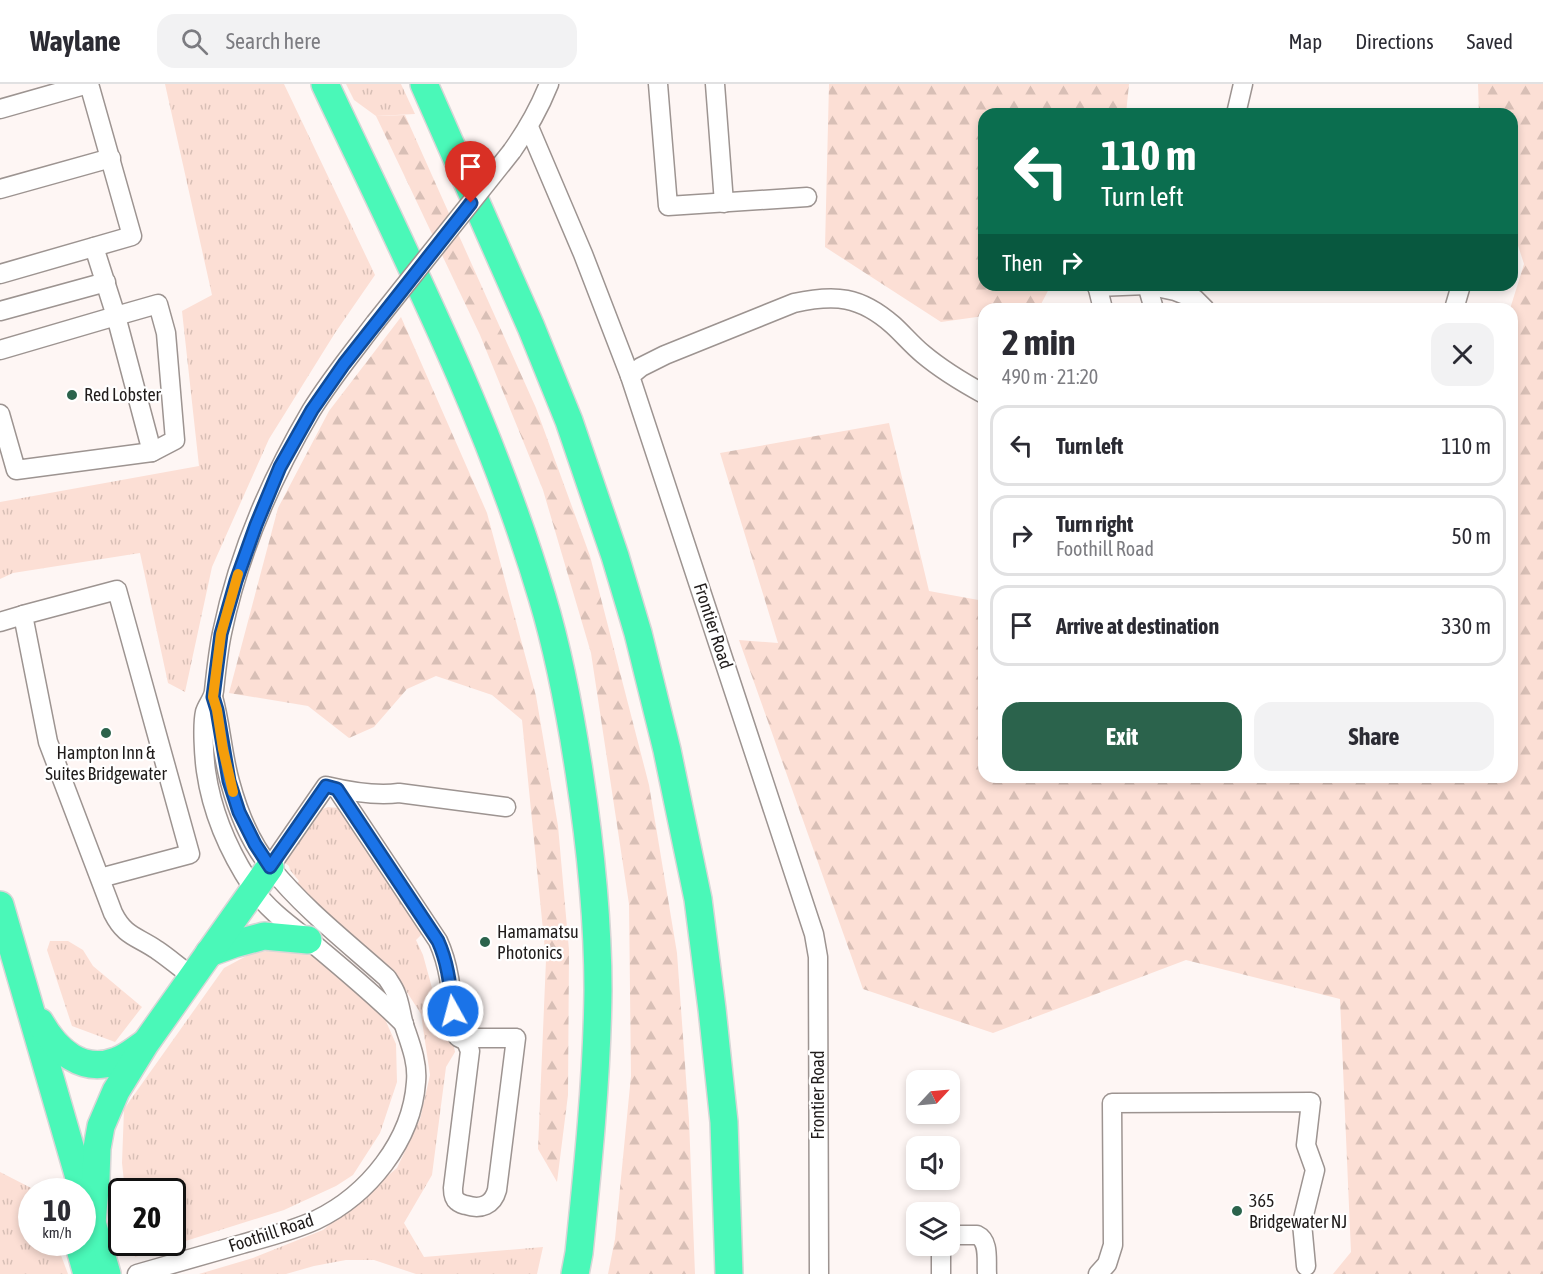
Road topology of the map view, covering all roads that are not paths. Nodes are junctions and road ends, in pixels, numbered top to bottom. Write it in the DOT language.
graph roads {
  1 [pos="89,84"];
  2 [pos="325,84"];
  3 [pos="424,84"];
  4 [pos="549,84"];
  5 [pos="658,84"];
  6 [pos="715,84"];
  7 [pos="1243,84"];
  8 [pos="1237,108"];
  9 [pos="0,109"];
  10 [pos="529,127"];
  11 [pos="111,158"];
  12 [pos="0,189"];
  13 [pos="807,197"];
  14 [pos="724,203"];
  15 [pos="94,247"];
  16 [pos="0,274"];
  17 [pos="106,282"];
  18 [pos="1175,291"];
  19 [pos="1199,303"];
  20 [pos="0,311"];
  21 [pos="116,316"];
  22 [pos="0,350"];
  23 [pos="630,376"];
  24 [pos="978,391"];
  25 [pos="0,414"];
  26 [pos="153,452"];
  27 [pos="23,615"];
  28 [pos="0,622"];
  29 [pos="213,697"];
  30 [pos="337,789"];
  31 [pos="506,807"];
  32 [pos="270,867"];
  33 [pos="100,878"];
  34 [pos="254,890"];
  35 [pos="0,905"];
  36 [pos="308,940"];
  37 [pos="209,953"];
  38 [pos="192,976"];
  39 [pos="26,999"];
  40 [pos="404,1024"];
  41 [pos="466,1041"];
  42 [pos="145,1044"];
  43 [pos="52,1083"];
  44 [pos="60,1178"];
  45 [pos="73,1178"];
  46 [pos="96,1178"];
  47 [pos="960,1236"];
  48 [pos="96,1254"];
  49 [pos="86,1256"];
  50 [pos="941,1256"];
  51 [pos="1306,1266"];
  52 [pos="87,1274"];
  53 [pos="107,1274"];
  54 [pos="137,1274"];
  55 [pos="575,1274"];
  56 [pos="729,1274"];
  57 [pos="819,1274"];
  58 [pos="941,1274"];
  59 [pos="987,1274"];
  60 [pos="1098,1274"];
  1 -- 9 [label="street"];
  1 -- 11 [label="street"];
  2 -- 55 [label="highway"];
  3 -- 56 [label="highway"];
  4 -- 10 [label="street, Foothill Road"];
  5 -- 14 [label="street"];
  6 -- 14 [label="street"];
  7 -- 8 [label="street"];
  10 -- 23 [label="street, Frontier Road"];
  10 -- 29 [label="street, Foothill Road, bridge"];
  11 -- 12 [label="street"];
  11 -- 15 [label="street"];
  13 -- 14 [label="street"];
  15 -- 16 [label="street"];
  15 -- 17 [label="street"];
  17 -- 20 [label="street"];
  17 -- 21 [label="street"];
  18 -- 19 [label="street"];
  21 -- 22 [label="street"];
  21 -- 26 [label="street"];
  21 -- 26 [label="street"];
  23 -- 24 [label="street"];
  23 -- 57 [label="street, Frontier Road"];
  25 -- 26 [label="street"];
  27 -- 28 [label="street"];
  27 -- 33 [label="street"];
  27 -- 33 [label="street"];
  29 -- 32 [label="street, Foothill Road"];
  29 -- 34 [label="street, Foothill Road"];
  30 -- 31 [label="street"];
  30 -- 32 [label="street"];
  30 -- 41 [label="street"];
  32 -- 34 [label="highway"];
  32 -- 40 [label="street, Foothill Road"];
  33 -- 38 [label="street"];
  34 -- 36 [label="street, Foothill Road"];
  34 -- 37 [label="highway"];
  35 -- 39 [label="highway"];
  36 -- 37 [label="highway"];
  36 -- 40 [label="street, Foothill Road"];
  37 -- 38 [label="highway"];
  38 -- 42 [label="highway"];
  39 -- 42 [label="highway"];
  39 -- 43 [label="highway"];
  40 -- 54 [label="street, Foothill Road"];
  41 -- 41 [label="street"];
  42 -- 46 [label="highway"];
  43 -- 44 [label="highway"];
  43 -- 45 [label="highway"];
  47 -- 59 [label="street"];
  48 -- 53 [label="highway"];
  49 -- 52 [label="highway"];
  50 -- 58 [label="street"];
  51 -- 60 [label="street"];
}
